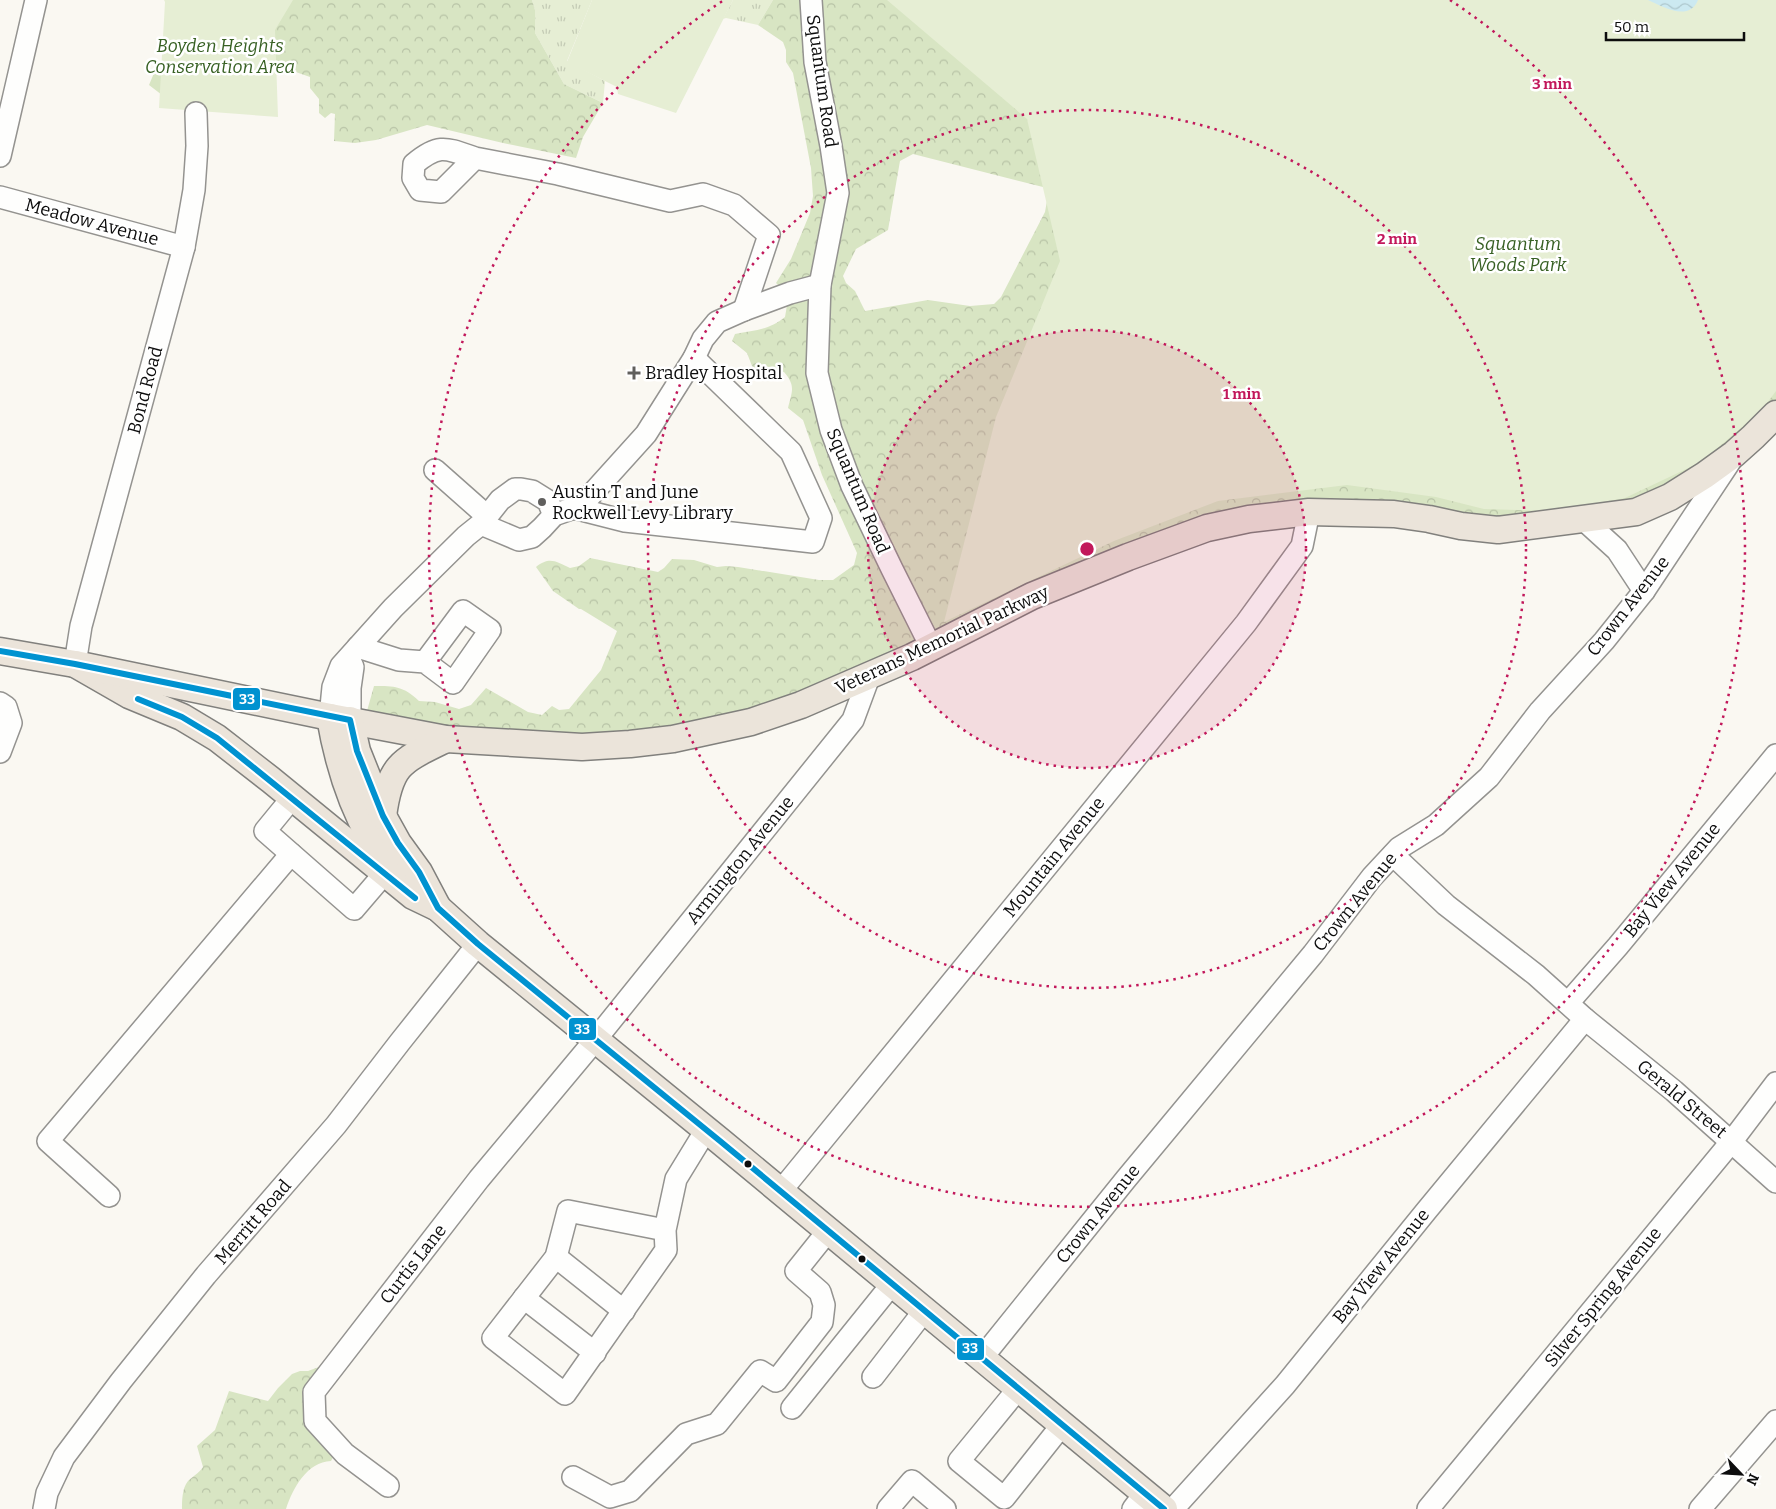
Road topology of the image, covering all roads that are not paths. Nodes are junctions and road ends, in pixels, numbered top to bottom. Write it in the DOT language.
graph roads {
  1 [pos="36,0"];
  2 [pos="811,0"];
  3 [pos="196,113"];
  4 [pos="0,156"];
  5 [pos="474,158"];
  6 [pos="0,197"];
  7 [pos="184,247"];
  8 [pos="820,285"];
  9 [pos="744,310"];
  10 [pos="694,358"];
  11 [pos="1776,414"];
  12 [pos="1734,454"];
  13 [pos="435,470"];
  14 [pos="574,508"];
  15 [pos="1309,512"];
  16 [pos="554,515"];
  17 [pos="484,520"];
  18 [pos="1584,520"];
  19 [pos="1644,590"];
  20 [pos="931,647"];
  21 [pos="1,653"];
  22 [pos="353,653"];
  23 [pos="425,662"];
  24 [pos="75,664"];
  25 [pos="870,674"];
  26 [pos="0,703"];
  27 [pos="340,718"];
  28 [pos="446,739"];
  29 [pos="0,752"];
  30 [pos="1776,755"];
  31 [pos="292,798"];
  32 [pos="383,816"];
  33 [pos="291,854"];
  34 [pos="1393,855"];
  35 [pos="384,874"];
  36 [pos="413,896"];
  37 [pos="438,908"];
  38 [pos="478,944"];
  39 [pos="1568,1003"];
  40 [pos="1585,1019"];
  41 [pos="596,1039"];
  42 [pos="1776,1083"];
  43 [pos="706,1130"];
  44 [pos="1732,1141"];
  45 [pos="1776,1182"];
  46 [pos="780,1192"];
  47 [pos="109,1196"];
  48 [pos="665,1230"];
  49 [pos="828,1231"];
  50 [pos="556,1258"];
  51 [pos="892,1284"];
  52 [pos="524,1298"];
  53 [pos="624,1311"];
  54 [pos="924,1311"];
  55 [pos="595,1353"];
  56 [pos="981,1358"];
  57 [pos="873,1377"];
  58 [pos="1018,1389"];
  59 [pos="792,1408"];
  60 [pos="1776,1421"];
  61 [pos="1062,1425"];
  62 [pos="573,1477"];
  63 [pos="388,1486"];
  64 [pos="1147,1504"];
  65 [pos="44,1509"];
  66 [pos="888,1509"];
  67 [pos="945,1509"];
  68 [pos="1173,1509"];
  69 [pos="1428,1509"];
  70 [pos="1700,1509"];
  1 -- 4 [label="street"];
  2 -- 8 [label="street, Squantum Road"];
  3 -- 7 [label="street, Bond Road"];
  5 -- 9 [label="street"];
  6 -- 7 [label="street, Meadow Avenue"];
  7 -- 24 [label="street, Bond Road"];
  8 -- 9 [label="street"];
  8 -- 20 [label="street, Squantum Road"];
  9 -- 10 [label="street"];
  10 -- 14 [label="street"];
  10 -- 14 [label="street"];
  11 -- 12 [label="main road, Veterans Memorial Parkway"];
  12 -- 18 [label="main road, Veterans Memorial Parkway"];
  12 -- 19 [label="street, Crown Avenue"];
  13 -- 17 [label="street"];
  14 -- 16 [label="street"];
  15 -- 18 [label="main road, Veterans Memorial Parkway"];
  15 -- 20 [label="main road, Veterans Memorial Parkway"];
  15 -- 46 [label="street, Mountain Avenue"];
  16 -- 17 [label="street"];
  16 -- 17 [label="street"];
  17 -- 22 [label="street"];
  18 -- 19 [label="street"];
  19 -- 34 [label="street, Crown Avenue"];
  20 -- 25 [label="main road, Veterans Memorial Parkway"];
  21 -- 24 [label="main road, Veterans Memorial Parkway"];
  22 -- 23 [label="street"];
  22 -- 27 [label="street"];
  24 -- 27 [label="main road, Veterans Memorial Parkway"];
  24 -- 31 [label="main road"];
  25 -- 28 [label="main road, Veterans Memorial Parkway"];
  25 -- 41 [label="street, Armington Avenue"];
  26 -- 29 [label="street"];
  27 -- 28 [label="main road, Veterans Memorial Parkway"];
  27 -- 32 [label="main road"];
  27 -- 36 [label="main road"];
  28 -- 32 [label="main road"];
  30 -- 39 [label="street, Bay View Avenue"];
  31 -- 33 [label="street"];
  31 -- 35 [label="main road"];
  32 -- 37 [label="main road"];
  33 -- 35 [label="street"];
  33 -- 47 [label="street"];
  34 -- 39 [label="street"];
  34 -- 56 [label="street, Crown Avenue"];
  35 -- 36 [label="main road"];
  36 -- 37 [label="main road"];
  37 -- 38 [label="main road"];
  38 -- 41 [label="main road"];
  38 -- 65 [label="street, Merritt Road"];
  39 -- 40 [label="street, Gerald Street"];
  40 -- 44 [label="street, Gerald Street"];
  40 -- 68 [label="street, Bay View Avenue"];
  41 -- 43 [label="main road"];
  41 -- 63 [label="street, Curtis Lane"];
  42 -- 44 [label="street, Silver Spring Avenue"];
  43 -- 46 [label="main road"];
  43 -- 48 [label="street"];
  44 -- 45 [label="street, Gerald Street"];
  44 -- 69 [label="street, Silver Spring Avenue"];
  46 -- 49 [label="main road"];
  48 -- 50 [label="street"];
  48 -- 53 [label="street"];
  49 -- 51 [label="main road"];
  49 -- 62 [label="street"];
  50 -- 52 [label="street"];
  50 -- 53 [label="street"];
  51 -- 54 [label="main road"];
  51 -- 59 [label="street"];
  52 -- 55 [label="street"];
  52 -- 55 [label="street"];
  53 -- 55 [label="street"];
  54 -- 56 [label="main road"];
  54 -- 57 [label="street"];
  56 -- 58 [label="main road"];
  58 -- 61 [label="main road"];
  58 -- 61 [label="street"];
  60 -- 70 [label="street"];
  61 -- 64 [label="main road"];
  66 -- 67 [label="street"];
}
